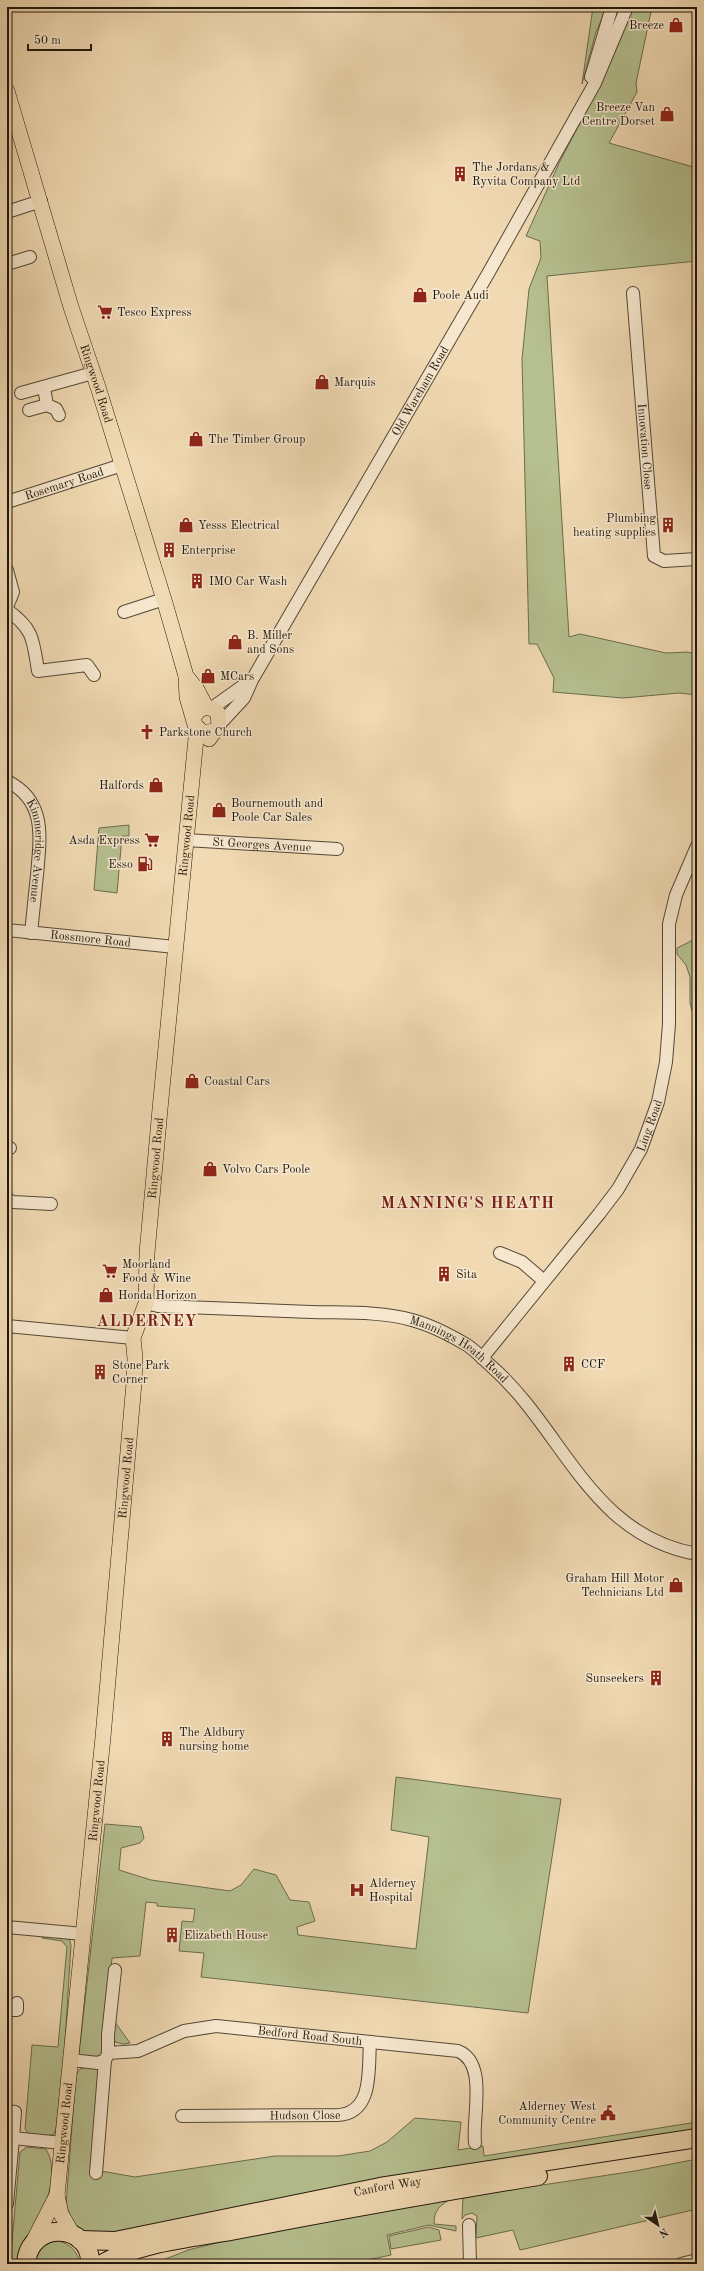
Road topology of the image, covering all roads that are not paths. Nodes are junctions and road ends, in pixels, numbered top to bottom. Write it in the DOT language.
graph roads {
  1 [pos="612,7"];
  2 [pos="627,7"];
  3 [pos="7,91"];
  4 [pos="586,100"];
  5 [pos="40,201"];
  6 [pos="7,212"];
  7 [pos="30,257"];
  8 [pos="7,264"];
  9 [pos="633,293"];
  10 [pos="93,373"];
  11 [pos="44,388"];
  12 [pos="21,393"];
  13 [pos="47,405"];
  14 [pos="29,410"];
  15 [pos="59,415"];
  16 [pos="122,465"];
  17 [pos="7,502"];
  18 [pos="697,560"];
  19 [pos="7,570"];
  20 [pos="164,599"];
  21 [pos="7,607"];
  22 [pos="7,610"];
  23 [pos="124,612"];
  24 [pos="94,675"];
  25 [pos="186,676"];
  26 [pos="252,680"];
  27 [pos="209,708"];
  28 [pos="195,723"];
  29 [pos="216,728"];
  30 [pos="193,763"];
  31 [pos="7,781"];
  32 [pos="186,840"];
  33 [pos="697,846"];
  34 [pos="337,849"];
  35 [pos="7,930"];
  36 [pos="31,933"];
  37 [pos="175,947"];
  38 [pos="7,1199"];
  39 [pos="51,1204"];
  40 [pos="500,1253"];
  41 [pos="544,1281"];
  42 [pos="146,1303"];
  43 [pos="7,1326"];
  44 [pos="133,1338"];
  45 [pos="482,1358"];
  46 [pos="697,1554"];
  47 [pos="7,1927"];
  48 [pos="83,1934"];
  49 [pos="115,1970"];
  50 [pos="370,2042"];
  51 [pos="106,2056"];
  52 [pos="71,2060"];
  53 [pos="11,2112"];
  54 [pos="182,2115"];
  55 [pos="12,2138"];
  56 [pos="697,2138"];
  57 [pos="475,2142"];
  58 [pos="62,2143"];
  59 [pos="697,2150"];
  60 [pos="96,2173"];
  61 [pos="57,2195"];
  62 [pos="7,2204"];
  63 [pos="469,2225"];
  64 [pos="77,2237"];
  65 [pos="32,2244"];
  66 [pos="697,2260"];
  67 [pos="26,2264"];
  68 [pos="90,2264"];
  69 [pos="102,2264"];
  70 [pos="470,2264"];
  71 [pos="681,2264"];
  1 -- 4 [label="street, Old Wareham Road"];
  2 -- 4 [label="street, Old Wareham Road"];
  3 -- 5 [label="main road, Ringwood Road"];
  4 -- 26 [label="street, Old Wareham Road"];
  5 -- 6 [label="street"];
  5 -- 10 [label="main road, Ringwood Road"];
  7 -- 8 [label="street"];
  9 -- 18 [label="street, Innovation Close"];
  10 -- 11 [label="street"];
  10 -- 16 [label="main road, Ringwood Road"];
  11 -- 12 [label="street"];
  11 -- 13 [label="street"];
  13 -- 14 [label="street"];
  13 -- 15 [label="street"];
  16 -- 17 [label="street, Rosemary Road"];
  16 -- 20 [label="main road, Ringwood Road"];
  19 -- 21 [label="street"];
  20 -- 23 [label="street"];
  20 -- 25 [label="main road, Ringwood Road"];
  22 -- 24 [label="street"];
  25 -- 27 [label="main road, Ringwood Road"];
  25 -- 28 [label="main road, Ringwood Road"];
  26 -- 27 [label="street, Old Wareham Road"];
  26 -- 29 [label="street, Old Wareham Road"];
  27 -- 28 [label="main road"];
  27 -- 29 [label="main road"];
  28 -- 29 [label="main road"];
  28 -- 30 [label="main road, Ringwood Road"];
  29 -- 30 [label="main road, Ringwood Road"];
  30 -- 32 [label="main road, Ringwood Road"];
  31 -- 36 [label="street, Kimmeridge Avenue"];
  32 -- 34 [label="street, St Georges Avenue"];
  32 -- 37 [label="main road, Ringwood Road"];
  33 -- 41 [label="street, Ling Road"];
  35 -- 36 [label="street, Rossmore Road"];
  36 -- 37 [label="street, Rossmore Road"];
  37 -- 42 [label="main road, Ringwood Road"];
  38 -- 39 [label="street"];
  40 -- 41 [label="street"];
  41 -- 45 [label="street, Ling Road"];
  42 -- 44 [label="main road, Ringwood Road"];
  42 -- 45 [label="street, Mannings Heath Road"];
  43 -- 44 [label="street"];
  44 -- 48 [label="main road, Ringwood Road"];
  45 -- 46 [label="street, Mannings Heath Road"];
  47 -- 48 [label="street"];
  48 -- 52 [label="main road, Ringwood Road"];
  49 -- 51 [label="street"];
  50 -- 51 [label="street, Bedford Road South"];
  50 -- 54 [label="street, Hudson Close"];
  50 -- 57 [label="street, Bedford Road South"];
  51 -- 52 [label="street, Bedford Road South"];
  51 -- 60 [label="street"];
  52 -- 58 [label="main road, Ringwood Road"];
  53 -- 55 [label="street"];
  55 -- 58 [label="street"];
  55 -- 62 [label="street"];
  56 -- 64 [label="highway, Canford Way"];
  58 -- 61 [label="main road, Ringwood Road"];
  59 -- 69 [label="highway, Canford Way"];
  61 -- 64 [label="main road, Ringwood Road"];
  61 -- 65 [label="main road, Ringwood Road"];
  63 -- 70 [label="street"];
  64 -- 65 [label="highway, Canford Way"];
  64 -- 68 [label="highway"];
  65 -- 67 [label="highway"];
  66 -- 71 [label="street"];
}
